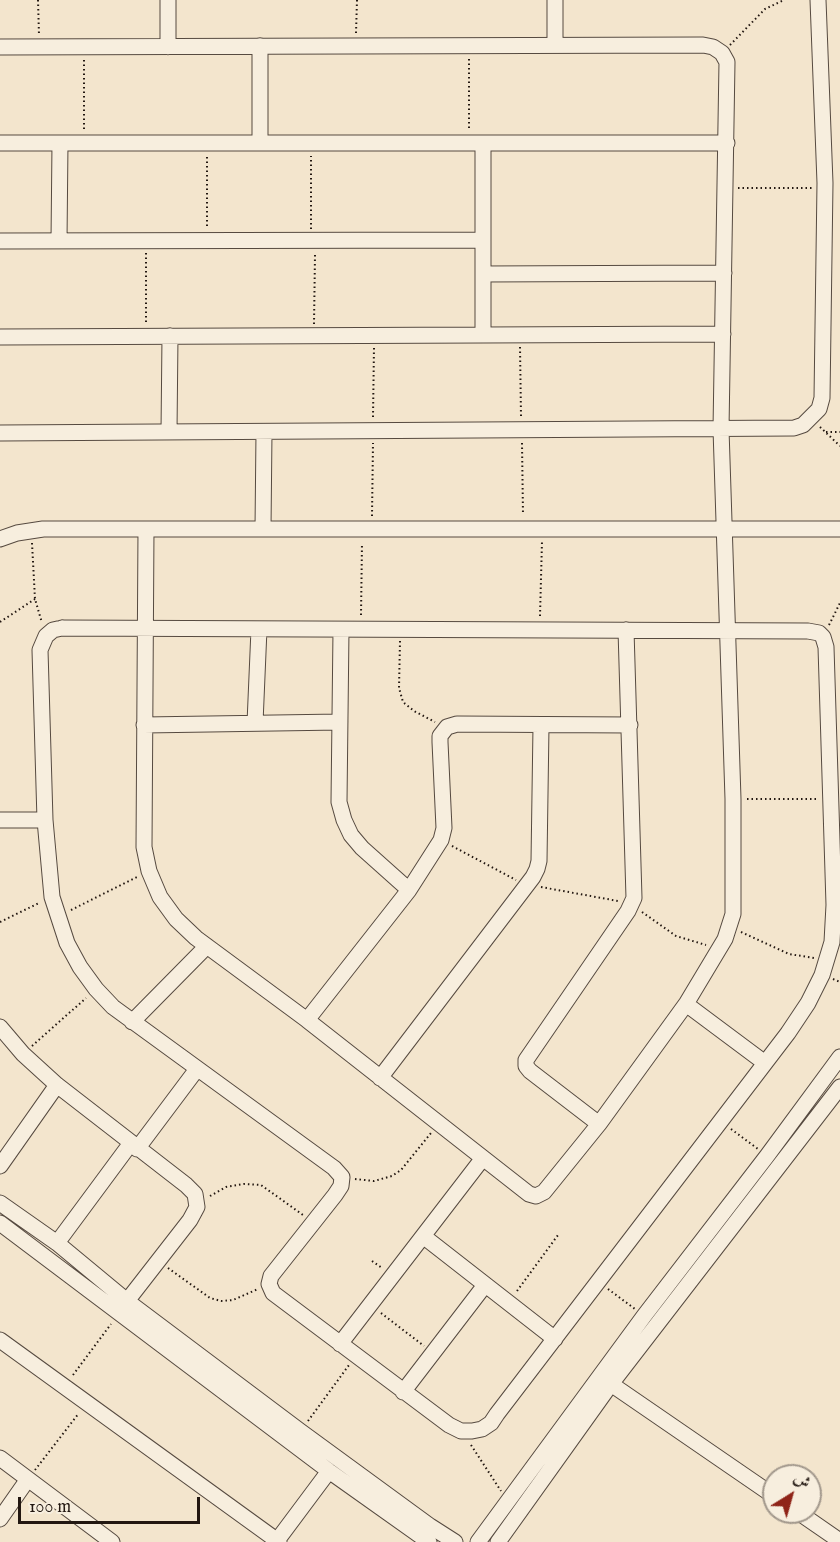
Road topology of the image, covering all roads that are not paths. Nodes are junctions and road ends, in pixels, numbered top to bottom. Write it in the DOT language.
graph roads {
  1 [pos="168,0"];
  2 [pos="555,0"];
  3 [pos="818,0"];
  4 [pos="555,45"];
  5 [pos="260,46"];
  6 [pos="0,47"];
  7 [pos="168,47"];
  8 [pos="60,143"];
  9 [pos="260,143"];
  10 [pos="476,143"];
  11 [pos="727,143"];
  12 [pos="0,144"];
  13 [pos="483,240"];
  14 [pos="0,241"];
  15 [pos="59,241"];
  16 [pos="724,273"];
  17 [pos="483,274"];
  18 [pos="723,334"];
  19 [pos="483,335"];
  20 [pos="170,336"];
  21 [pos="0,337"];
  22 [pos="721,429"];
  23 [pos="169,432"];
  24 [pos="264,432"];
  25 [pos="0,433"];
  26 [pos="146,529"];
  27 [pos="263,529"];
  28 [pos="725,529"];
  29 [pos="840,529"];
  30 [pos="0,539"];
  31 [pos="145,629"];
  32 [pos="259,629"];
  33 [pos="341,630"];
  34 [pos="626,630"];
  35 [pos="728,630"];
  36 [pos="340,722"];
  37 [pos="255,723"];
  38 [pos="144,724"];
  39 [pos="630,725"];
  40 [pos="541,726"];
  41 [pos="0,820"];
  42 [pos="45,820"];
  43 [pos="409,890"];
  44 [pos="207,946"];
  45 [pos="686,1004"];
  46 [pos="307,1020"];
  47 [pos="132,1022"];
  48 [pos="0,1027"];
  49 [pos="840,1057"];
  50 [pos="765,1063"];
  51 [pos="197,1069"];
  52 [pos="380,1078"];
  53 [pos="57,1085"];
  54 [pos="840,1087"];
  55 [pos="598,1124"];
  56 [pos="134,1146"];
  57 [pos="483,1158"];
  58 [pos="0,1166"];
  59 [pos="0,1203"];
  60 [pos="0,1223"];
  61 [pos="423,1236"];
  62 [pos="57,1243"];
  63 [pos="485,1285"];
  64 [pos="123,1307"];
  65 [pos="555,1339"];
  66 [pos="0,1340"];
  67 [pos="340,1344"];
  68 [pos="611,1384"];
  69 [pos="403,1392"];
  70 [pos="0,1458"];
  71 [pos="329,1471"];
  72 [pos="28,1479"];
  73 [pos="762,1488"];
  74 [pos="0,1520"];
  75 [pos="815,1524"];
  76 [pos="427,1535"];
  77 [pos="277,1541"];
  78 [pos="840,1541"];
  79 [pos="112,1542"];
  80 [pos="455,1542"];
  81 [pos="478,1542"];
  82 [pos="498,1542"];
  1 -- 7 [label="street"];
  2 -- 4 [label="street"];
  3 -- 22 [label="street"];
  4 -- 5 [label="street"];
  4 -- 11 [label="street"];
  5 -- 7 [label="street"];
  5 -- 9 [label="street"];
  6 -- 7 [label="street"];
  8 -- 9 [label="street"];
  8 -- 12 [label="street"];
  8 -- 15 [label="street"];
  9 -- 10 [label="street"];
  10 -- 11 [label="street"];
  10 -- 13 [label="street"];
  11 -- 16 [label="street"];
  13 -- 15 [label="street"];
  13 -- 17 [label="street"];
  14 -- 15 [label="street"];
  16 -- 17 [label="street"];
  16 -- 18 [label="street"];
  17 -- 19 [label="street"];
  18 -- 19 [label="street"];
  18 -- 22 [label="street"];
  19 -- 20 [label="street"];
  20 -- 21 [label="street"];
  20 -- 23 [label="street"];
  22 -- 24 [label="street"];
  22 -- 28 [label="street"];
  23 -- 24 [label="street"];
  23 -- 25 [label="street"];
  24 -- 27 [label="street"];
  26 -- 27 [label="street"];
  26 -- 30 [label="street"];
  26 -- 31 [label="street"];
  27 -- 28 [label="street"];
  28 -- 29 [label="street"];
  28 -- 35 [label="street"];
  31 -- 32 [label="street"];
  31 -- 38 [label="street"];
  31 -- 42 [label="street"];
  32 -- 33 [label="street"];
  32 -- 37 [label="street"];
  33 -- 34 [label="street"];
  33 -- 36 [label="street"];
  34 -- 35 [label="street"];
  34 -- 39 [label="street"];
  35 -- 45 [label="street"];
  35 -- 50 [label="street"];
  36 -- 37 [label="street"];
  36 -- 43 [label="street"];
  37 -- 38 [label="street"];
  38 -- 44 [label="street"];
  39 -- 40 [label="street"];
  39 -- 55 [label="street"];
  40 -- 43 [label="street"];
  40 -- 52 [label="street"];
  41 -- 42 [label="street"];
  42 -- 47 [label="street"];
  43 -- 46 [label="street"];
  44 -- 46 [label="street"];
  44 -- 47 [label="street"];
  45 -- 50 [label="street"];
  45 -- 55 [label="street"];
  46 -- 52 [label="street"];
  47 -- 51 [label="street"];
  48 -- 53 [label="street"];
  49 -- 81 [label="street"];
  50 -- 65 [label="street"];
  51 -- 56 [label="street"];
  51 -- 67 [label="street"];
  52 -- 57 [label="street"];
  53 -- 56 [label="street"];
  53 -- 58 [label="street"];
  54 -- 68 [label="street"];
  55 -- 57 [label="street"];
  56 -- 62 [label="street"];
  56 -- 64 [label="street"];
  57 -- 61 [label="street"];
  59 -- 62 [label="street"];
  60 -- 64 [label="street"];
  61 -- 63 [label="street"];
  61 -- 67 [label="street"];
  62 -- 64 [label="street"];
  63 -- 65 [label="street"];
  63 -- 69 [label="street"];
  64 -- 71 [label="street"];
  64 -- 76 [label="street"];
  65 -- 69 [label="street"];
  66 -- 77 [label="street"];
  67 -- 69 [label="street"];
  68 -- 73 [label="street"];
  68 -- 82 [label="street"];
  70 -- 72 [label="street"];
  71 -- 76 [label="street"];
  71 -- 77 [label="street"];
  72 -- 74 [label="street"];
  72 -- 79 [label="street"];
  75 -- 78 [label="street"];
  76 -- 80 [label="street"];
}
